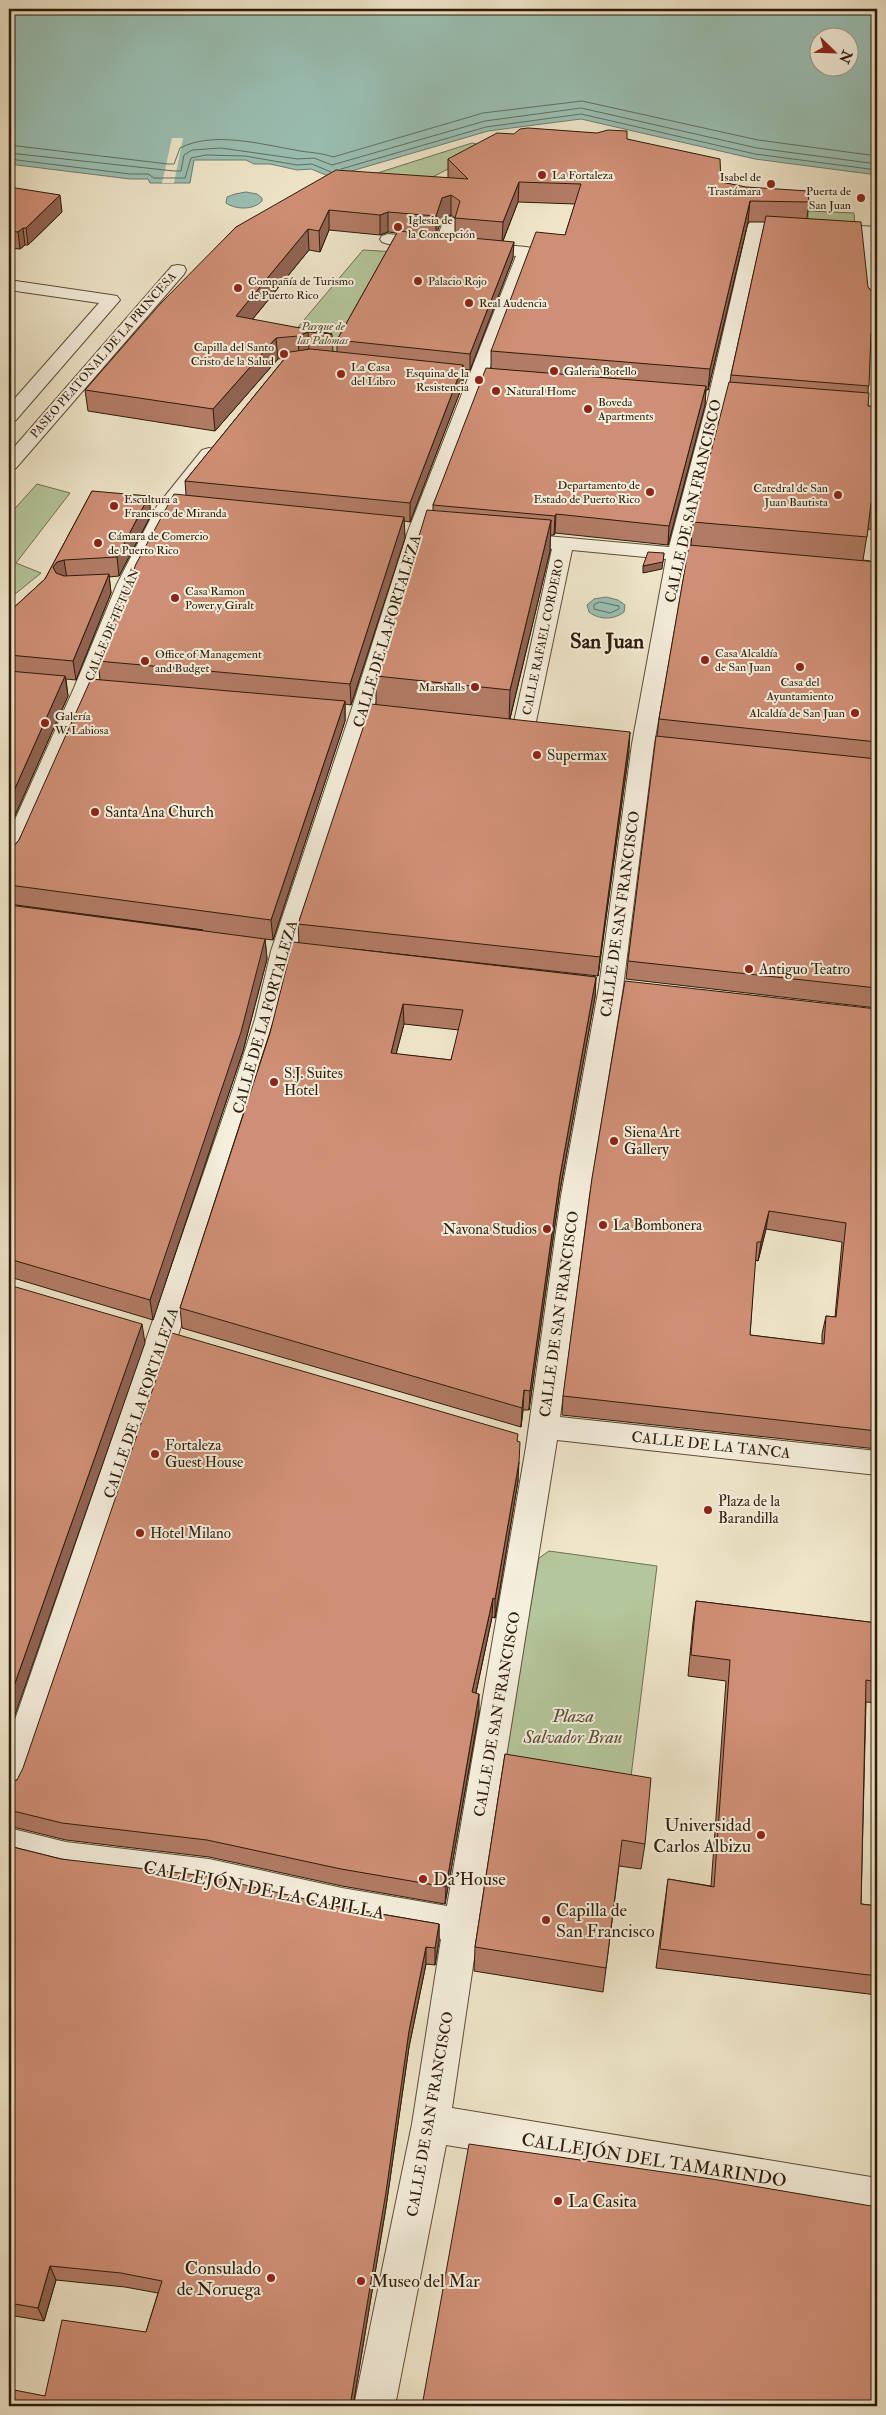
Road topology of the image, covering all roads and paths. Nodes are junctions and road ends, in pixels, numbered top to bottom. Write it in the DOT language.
graph roads {
  1 [pos="450,222"];
  2 [pos="871,232"];
  3 [pos="388,240"];
  4 [pos="444,244"];
  5 [pos="178,270"];
  6 [pos="9,285"];
  7 [pos="877,303"];
  8 [pos="456,376"];
  9 [pos="476,378"];
  10 [pos="495,379"];
  11 [pos="697,397"];
  12 [pos="717,399"];
  13 [pos="736,400"];
  14 [pos="9,416"];
  15 [pos="222,438"];
  16 [pos="9,464"];
  17 [pos="495,538"];
  18 [pos="563,544"];
  19 [pos="677,554"];
  20 [pos="705,557"];
  21 [pos="128,584"];
  22 [pos="102,585"];
  23 [pos="523,731"];
  24 [pos="17,823"];
  25 [pos="9,859"];
  26 [pos="136,1328"];
  27 [pos="164,1336"];
  28 [pos="192,1344"];
  29 [pos="533,1437"];
  30 [pos="877,1463"];
  31 [pos="9,1785"];
  32 [pos="9,1844"];
  33 [pos="461,1926"];
  34 [pos="431,2124"];
  35 [pos="877,2197"];
  36 [pos="374,2406"];
  1 -- 4 [label="street"];
  2 -- 7 [label="street"];
  2 -- 12 [label="street, CALLE DE SAN FRANCISCO"];
  3 -- 4 [label="street"];
  4 -- 9 [label="street, CALLE DE LA FORTALEZA"];
  5 -- 16 [label="street, PASEO PEATONAL DE LA PRINCESA"];
  6 -- 14 [label="street"];
  8 -- 9 [label="street"];
  9 -- 10 [label="street"];
  9 -- 27 [label="street, CALLE DE LA FORTALEZA"];
  11 -- 12 [label="street"];
  12 -- 13 [label="street"];
  12 -- 19 [label="street, CALLE DE SAN FRANCISCO"];
  15 -- 21 [label="street, CALLE DE TETUÁN"];
  17 -- 18 [label="street"];
  18 -- 19 [label="street"];
  18 -- 23 [label="street, CALLE RAFAEL CORDERO"];
  19 -- 20 [label="street"];
  19 -- 29 [label="street, CALLE DE SAN FRANCISCO"];
  21 -- 22 [label="street"];
  21 -- 24 [label="street, CALLE DE TETUÁN"];
  24 -- 25 [label="street, CALLE DE TETUÁN"];
  26 -- 27 [label="street"];
  27 -- 28 [label="street"];
  27 -- 31 [label="street, CALLE DE LA FORTALEZA"];
  29 -- 30 [label="street, CALLE DE LA TANCA"];
  29 -- 33 [label="street, CALLE DE SAN FRANCISCO"];
  32 -- 33 [label="street, CALLEJÓN DE LA CAPILLA"];
  33 -- 34 [label="street, CALLE DE SAN FRANCISCO"];
  34 -- 35 [label="street, CALLEJÓN DEL TAMARINDO"];
  34 -- 36 [label="street, CALLE DE SAN FRANCISCO"];
}
